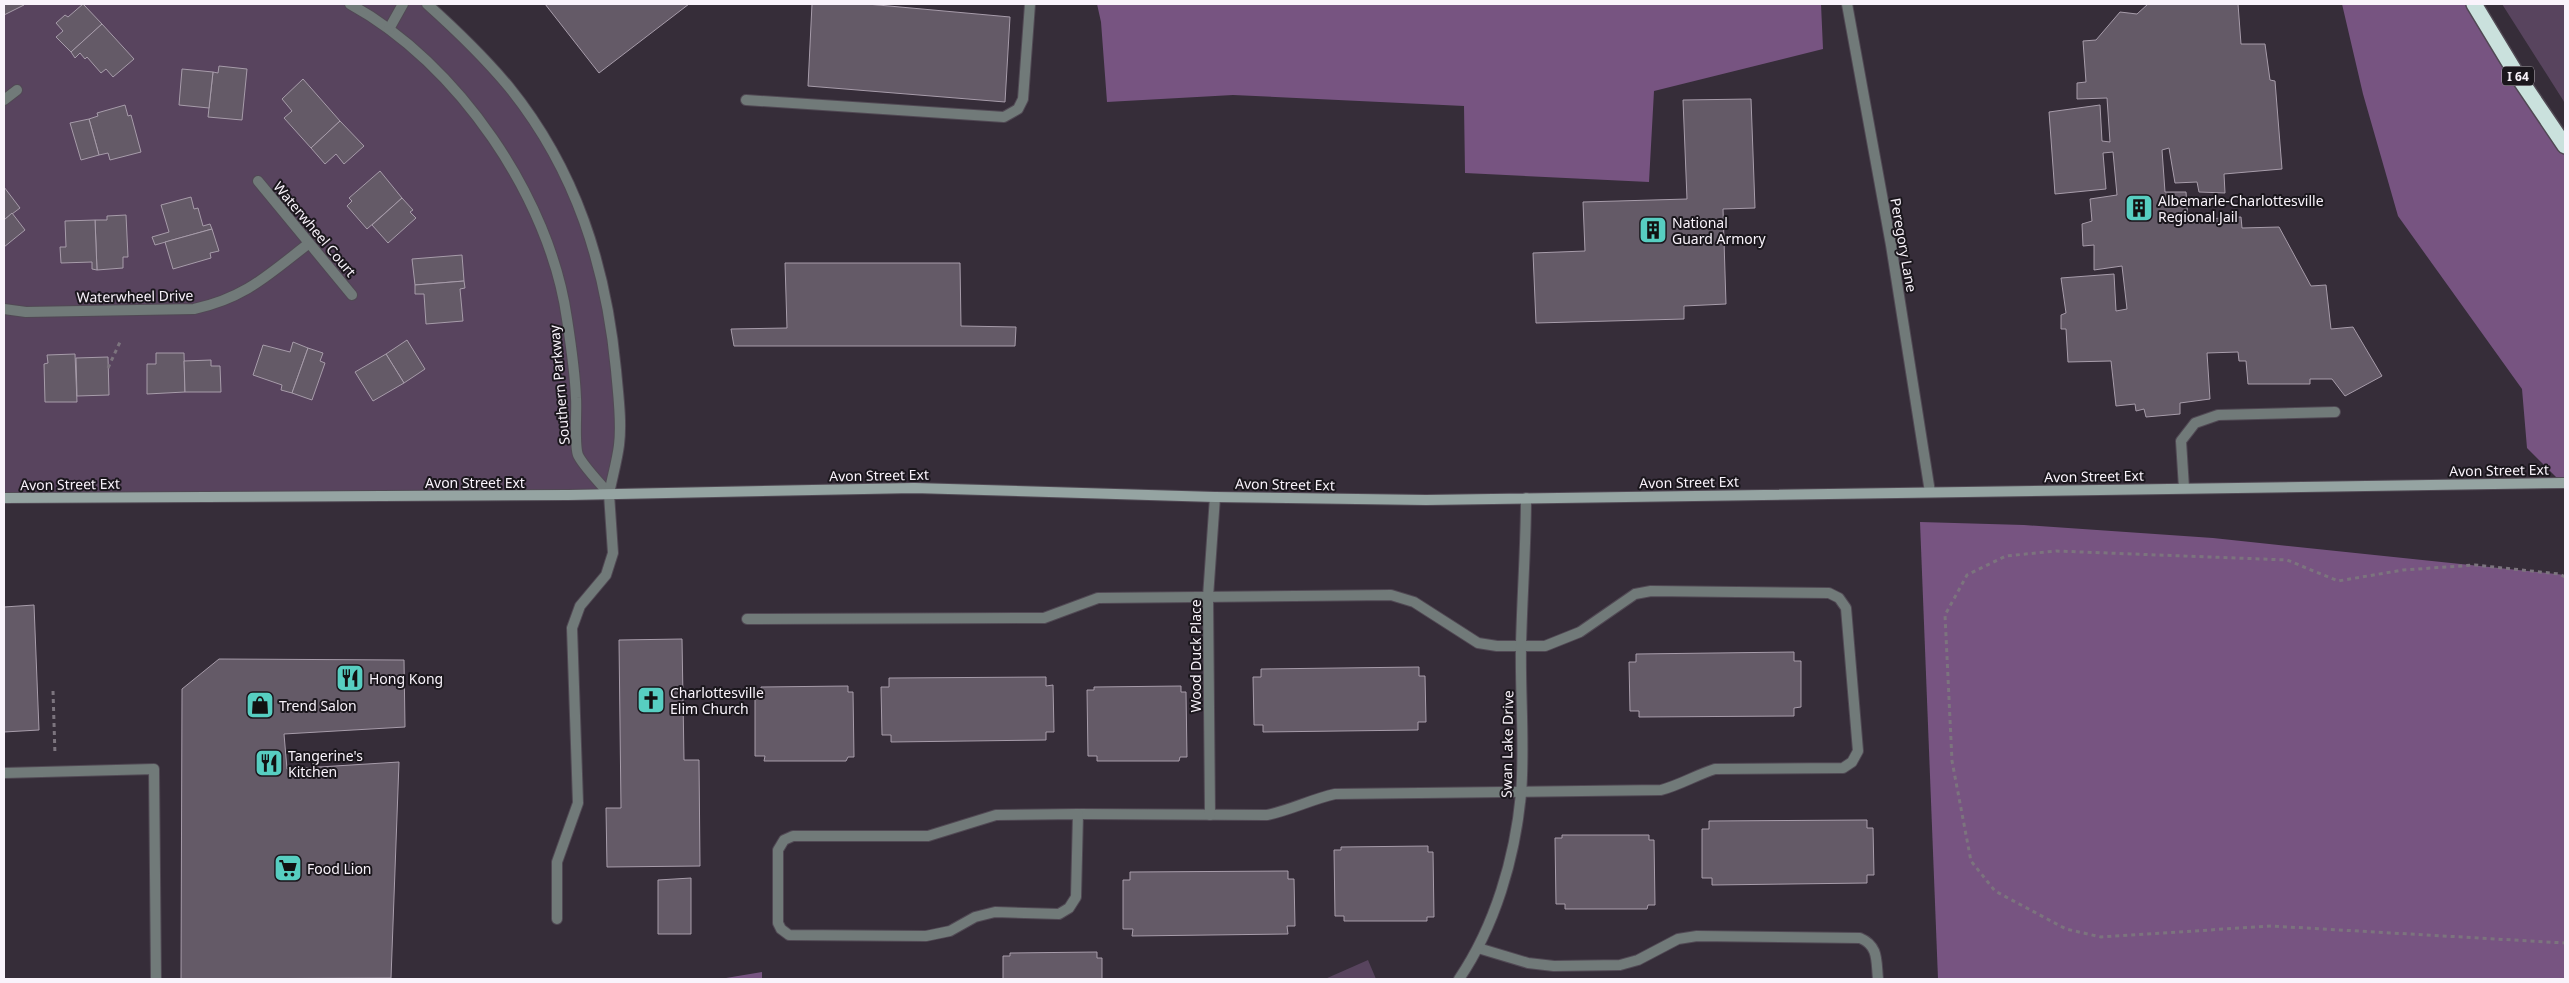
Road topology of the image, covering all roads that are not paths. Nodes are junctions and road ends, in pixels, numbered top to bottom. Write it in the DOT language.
graph roads {
  1 [pos="350,4"];
  2 [pos="403,4"];
  3 [pos="427,4"];
  4 [pos="1030,4"];
  5 [pos="1847,4"];
  6 [pos="2474,4"];
  7 [pos="389,29"];
  8 [pos="17,90"];
  9 [pos="4,100"];
  10 [pos="746,100"];
  11 [pos="2565,146"];
  12 [pos="258,181"];
  13 [pos="308,244"];
  14 [pos="352,295"];
  15 [pos="4,309"];
  16 [pos="2335,412"];
  17 [pos="2565,483"];
  18 [pos="2184,488"];
  19 [pos="1930,492"];
  20 [pos="609,494"];
  21 [pos="1215,497"];
  22 [pos="4,498"];
  23 [pos="1526,498"];
  24 [pos="1208,597"];
  25 [pos="748,619"];
  26 [pos="1521,646"];
  27 [pos="4,773"];
  28 [pos="1521,793"];
  29 [pos="1078,814"];
  30 [pos="1210,816"];
  31 [pos="557,919"];
  32 [pos="1478,948"];
  33 [pos="156,979"];
  34 [pos="1459,979"];
  35 [pos="1878,979"];
  1 -- 7 [label="street, Southern Parkway"];
  2 -- 7 [label="street"];
  3 -- 20 [label="street"];
  4 -- 10 [label="street"];
  5 -- 19 [label="street, Peregory Lane"];
  6 -- 11 [label="highway, I 64"];
  7 -- 20 [label="street, Southern Parkway"];
  8 -- 9 [label="street"];
  12 -- 13 [label="street, Waterwheel Court"];
  13 -- 14 [label="street, Waterwheel Court"];
  13 -- 15 [label="street, Waterwheel Drive"];
  16 -- 18 [label="street"];
  17 -- 18 [label="main road, Avon Street Ext"];
  18 -- 19 [label="main road, Avon Street Ext"];
  19 -- 23 [label="main road, Avon Street Ext"];
  20 -- 21 [label="main road, Avon Street Ext"];
  20 -- 22 [label="main road, Avon Street Ext"];
  20 -- 31 [label="street"];
  21 -- 23 [label="main road, Avon Street Ext"];
  21 -- 24 [label="street, Wood Duck Place"];
  23 -- 26 [label="street, Swan Lake Drive"];
  24 -- 25 [label="street"];
  24 -- 26 [label="street"];
  24 -- 30 [label="street, Wood Duck Place"];
  26 -- 28 [label="street, Swan Lake Drive"];
  26 -- 28 [label="street"];
  27 -- 33 [label="street"];
  28 -- 30 [label="street"];
  28 -- 32 [label="street, Swan Lake Drive"];
  29 -- 29 [label="street"];
  29 -- 30 [label="street"];
  32 -- 34 [label="street, Swan Lake Drive"];
  32 -- 35 [label="street"];
}
